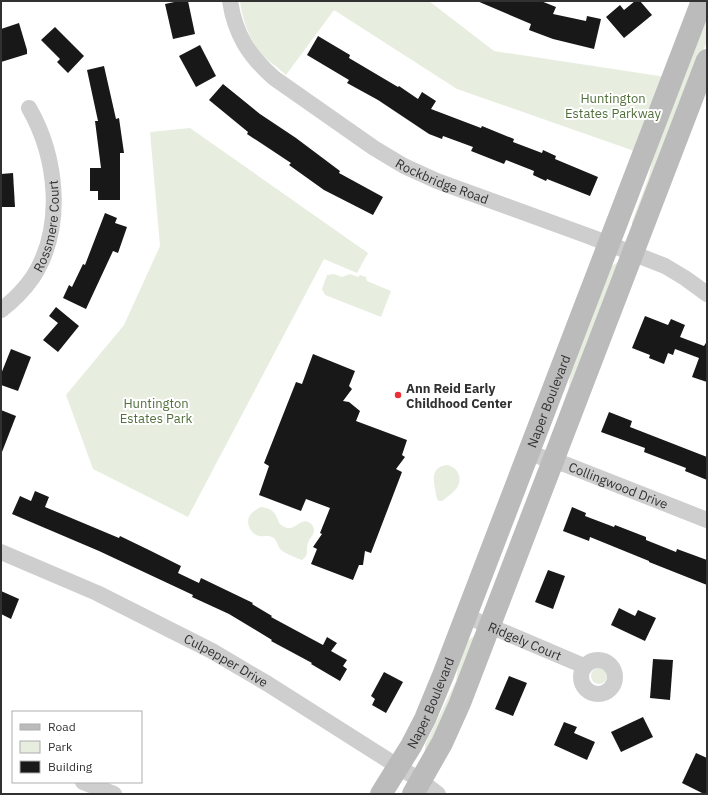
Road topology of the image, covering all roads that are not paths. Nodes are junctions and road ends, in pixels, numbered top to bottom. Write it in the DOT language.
graph roads {
  1 [pos="230,1"];
  2 [pos="702,1"];
  3 [pos="707,60"];
  4 [pos="28,108"];
  5 [pos="608,244"];
  6 [pos="633,254"];
  7 [pos="707,294"];
  8 [pos="1,310"];
  9 [pos="528,453"];
  10 [pos="552,460"];
  11 [pos="707,520"];
  12 [pos="1,552"];
  13 [pos="466,616"];
  14 [pos="490,626"];
  15 [pos="584,666"];
  16 [pos="398,767"];
  17 [pos="85,783"];
  18 [pos="417,787"];
  19 [pos="114,794"];
  20 [pos="381,794"];
  21 [pos="438,794"];
  1 -- 5 [label="street, Rockbridge Road"];
  2 -- 5 [label="main road, Naper Boulevard"];
  3 -- 6 [label="main road, Naper Boulevard"];
  4 -- 8 [label="street, Rossmere Court"];
  5 -- 6 [label="street, Rockbridge Road"];
  5 -- 9 [label="main road, Naper Boulevard"];
  6 -- 7 [label="street, Rockbridge Road"];
  6 -- 10 [label="main road, Naper Boulevard"];
  9 -- 10 [label="street, Collingwood Drive"];
  9 -- 13 [label="main road, Naper Boulevard"];
  10 -- 11 [label="street, Collingwood Drive"];
  10 -- 14 [label="main road, Naper Boulevard"];
  12 -- 16 [label="street, Culpepper Drive"];
  13 -- 14 [label="street, Ridgely Court"];
  13 -- 16 [label="main road, Naper Boulevard"];
  14 -- 15 [label="street, Ridgely Court"];
  14 -- 18 [label="main road, Naper Boulevard"];
  16 -- 18 [label="street, Culpepper Drive"];
  16 -- 20 [label="main road, Naper Boulevard"];
  17 -- 19 [label="street"];
  18 -- 21 [label="street, Culpepper Drive"];
}
